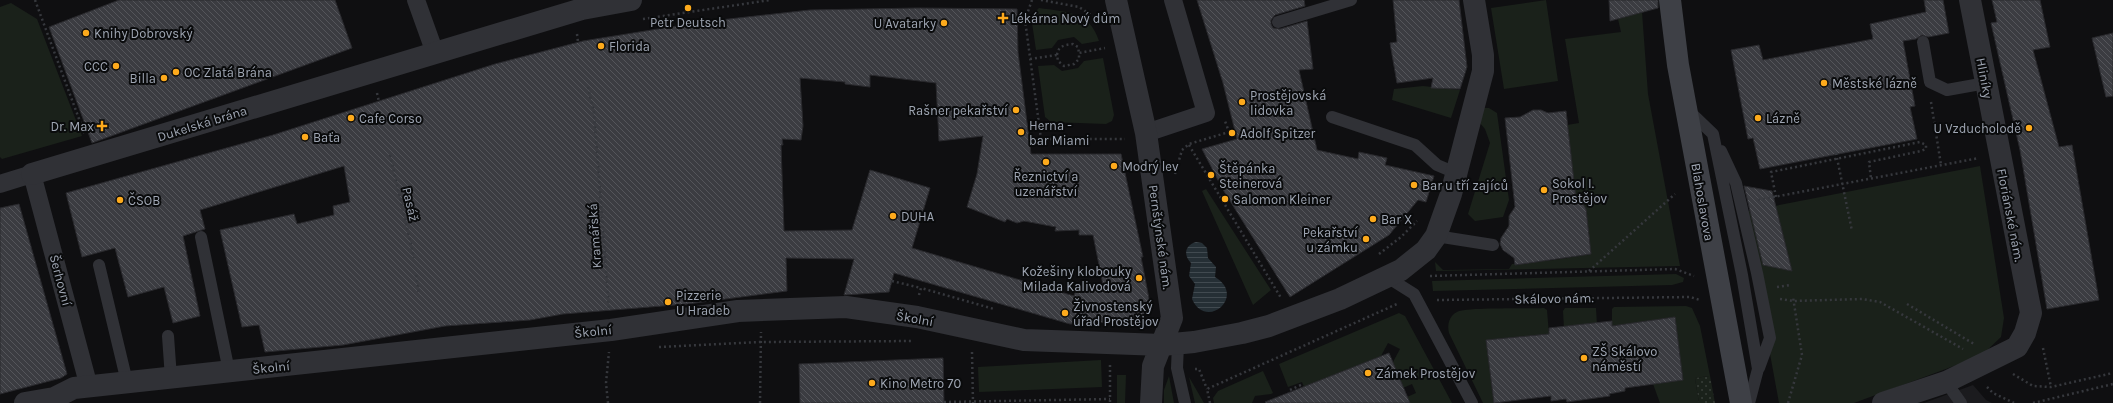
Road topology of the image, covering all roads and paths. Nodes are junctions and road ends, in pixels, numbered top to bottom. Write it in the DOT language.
graph roads {
  1 [pos="35,0"];
  2 [pos="416,0"];
  3 [pos="631,0"];
  4 [pos="1032,0"];
  5 [pos="1041,0"];
  6 [pos="1116,0"];
  7 [pos="1173,0"];
  8 [pos="1351,0"];
  9 [pos="1474,0"];
  10 [pos="1670,0"];
  11 [pos="1970,0"];
  12 [pos="581,5"];
  13 [pos="1100,22"];
  14 [pos="1278,22"];
  15 [pos="1923,42"];
  16 [pos="1109,48"];
  17 [pos="435,53"];
  18 [pos="1079,53"];
  19 [pos="1057,55"];
  20 [pos="1030,59"];
  21 [pos="1930,82"];
  22 [pos="1986,83"];
  23 [pos="588,87"];
  24 [pos="1686,108"];
  25 [pos="1332,117"];
  26 [pos="1224,118"];
  27 [pos="1124,131"];
  28 [pos="1146,133"];
  29 [pos="1713,134"];
  30 [pos="1125,139"];
  31 [pos="1189,144"];
  32 [pos="1836,153"];
  33 [pos="390,154"];
  34 [pos="1999,155"];
  35 [pos="93,156"];
  36 [pos="1837,158"];
  37 [pos="1941,165"];
  38 [pos="1456,173"];
  39 [pos="32,174"];
  40 [pos="1174,178"];
  41 [pos="1871,179"];
  42 [pos="0,184"];
  43 [pos="1843,184"];
  44 [pos="1675,194"];
  45 [pos="1776,197"];
  46 [pos="1758,201"];
  47 [pos="1420,215"];
  48 [pos="1852,231"];
  49 [pos="1436,236"];
  50 [pos="201,237"];
  51 [pos="1493,245"];
  52 [pos="1376,256"];
  53 [pos="414,258"];
  54 [pos="99,264"];
  55 [pos="1588,272"];
  56 [pos="416,275"];
  57 [pos="1694,275"];
  58 [pos="1425,276"];
  59 [pos="1387,277"];
  60 [pos="892,281"];
  61 [pos="1790,285"];
  62 [pos="1772,287"];
  63 [pos="921,288"];
  64 [pos="419,294"];
  65 [pos="1695,294"];
  66 [pos="1690,297"];
  67 [pos="1762,297"];
  68 [pos="1793,299"];
  69 [pos="1418,300"];
  70 [pos="1721,300"];
  71 [pos="1284,304"];
  72 [pos="760,310"];
  73 [pos="168,336"];
  74 [pos="610,340"];
  75 [pos="915,341"];
  76 [pos="761,342"];
  77 [pos="1170,345"];
  78 [pos="657,348"];
  79 [pos="965,349"];
  80 [pos="602,351"];
  81 [pos="972,351"];
  82 [pos="1967,351"];
  83 [pos="979,353"];
  84 [pos="1110,360"];
  85 [pos="1189,369"];
  86 [pos="1758,369"];
  87 [pos="229,371"];
  88 [pos="2113,373"];
  89 [pos="171,378"];
  90 [pos="127,382"];
  91 [pos="1946,382"];
  92 [pos="1303,384"];
  93 [pos="1984,384"];
  94 [pos="2113,384"];
  95 [pos="2059,386"];
  96 [pos="89,387"];
  97 [pos="1206,389"];
  98 [pos="1290,390"];
  99 [pos="54,400"];
  100 [pos="1110,401"];
  101 [pos="944,402"];
  102 [pos="973,402"];
  103 [pos="1033,402"];
  104 [pos="25,403"];
  105 [pos="608,403"];
  106 [pos="760,403"];
  107 [pos="1151,403"];
  108 [pos="1185,403"];
  109 [pos="1210,403"];
  110 [pos="1472,403"];
  111 [pos="1741,403"];
  112 [pos="1749,403"];
  113 [pos="1788,403"];
  114 [pos="1883,403"];
  115 [pos="1961,403"];
  116 [pos="2014,403"];
  117 [pos="2033,403"];
  1 -- 35 [label="path"];
  2 -- 17 [label="street"];
  3 -- 12 [label="street, Dukelská brána"];
  4 -- 20 [label="path"];
  5 -- 13 [label="path"];
  6 -- 28 [label="street, Pernštýnské nám."];
  7 -- 28 [label="street"];
  8 -- 14 [label="lane"];
  9 -- 38 [label="street"];
  10 -- 24 [label="main road, Blahoslavova"];
  11 -- 22 [label="street, Hliníky"];
  12 -- 17 [label="street, Dukelská brána"];
  15 -- 21 [label="lane"];
  16 -- 18 [label="path"];
  17 -- 35 [label="street, Dukelská brána"];
  18 -- 19 [label="path"];
  18 -- 19 [label="path"];
  19 -- 20 [label="path"];
  20 -- 30 [label="path"];
  21 -- 22 [label="lane"];
  21 -- 37 [label="path"];
  22 -- 34 [label="street, Hliníky"];
  23 -- 74 [label="path, Kramářská"];
  24 -- 29 [label="lane"];
  24 -- 70 [label="main road, Blahoslavova"];
  25 -- 38 [label="lane"];
  26 -- 31 [label="path"];
  27 -- 30 [label="path"];
  28 -- 30 [label="path"];
  28 -- 77 [label="street, Pernštýnské nám."];
  29 -- 67 [label="lane"];
  29 -- 86 [label="lane"];
  31 -- 40 [label="path"];
  31 -- 71 [label="path"];
  32 -- 36 [label="path"];
  33 -- 53 [label="path, Pasáž"];
  34 -- 37 [label="path, Floriánské nám."];
  34 -- 91 [label="street, Floriánské nám."];
  35 -- 39 [label="street, Dukelská brána"];
  36 -- 41 [label="path"];
  36 -- 43 [label="path"];
  36 -- 45 [label="path"];
  37 -- 41 [label="path, Floriánské nám."];
  38 -- 49 [label="street"];
  39 -- 42 [label="street"];
  39 -- 96 [label="street, Šerhovní"];
  41 -- 43 [label="path, Floriánské nám."];
  43 -- 45 [label="path, Floriánské nám."];
  43 -- 48 [label="path"];
  44 -- 55 [label="path"];
  45 -- 46 [label="path, Floriánské nám."];
  47 -- 52 [label="path"];
  49 -- 51 [label="lane"];
  49 -- 59 [label="street"];
  50 -- 87 [label="lane"];
  54 -- 90 [label="lane"];
  55 -- 57 [label="path"];
  55 -- 58 [label="path"];
  56 -- 64 [label="path"];
  59 -- 69 [label="lane"];
  59 -- 77 [label="street"];
  60 -- 63 [label="path"];
  61 -- 62 [label="path"];
  65 -- 66 [label="path"];
  66 -- 69 [label="path, Skálovo nám."];
  66 -- 70 [label="path, Skálovo nám."];
  67 -- 68 [label="path"];
  67 -- 86 [label="lane"];
  68 -- 82 [label="path"];
  68 -- 113 [label="path"];
  69 -- 97 [label="path, Skálovo nám."];
  69 -- 110 [label="lane"];
  70 -- 111 [label="main road, Blahoslavova"];
  72 -- 74 [label="street, Školní"];
  72 -- 76 [label="path"];
  72 -- 77 [label="street, Školní"];
  73 -- 89 [label="lane"];
  74 -- 80 [label="path"];
  74 -- 87 [label="street, Školní"];
  74 -- 105 [label="path, Kramářská"];
  75 -- 76 [label="path"];
  76 -- 78 [label="path"];
  76 -- 106 [label="path"];
  77 -- 107 [label="street, Pernštýnské nám."];
  77 -- 108 [label="lane"];
  79 -- 81 [label="path"];
  81 -- 83 [label="path"];
  81 -- 102 [label="path"];
  84 -- 100 [label="path"];
  85 -- 97 [label="path"];
  86 -- 112 [label="lane"];
  87 -- 89 [label="street, Školní"];
  88 -- 95 [label="path"];
  89 -- 90 [label="street, Školní"];
  90 -- 96 [label="street, Školní"];
  91 -- 114 [label="street, Floriánské nám."];
  91 -- 115 [label="lane"];
  92 -- 98 [label="path"];
  93 -- 116 [label="path"];
  94 -- 117 [label="path"];
  96 -- 99 [label="street, Školní"];
  97 -- 109 [label="path"];
  99 -- 104 [label="street, Školní"];
  100 -- 103 [label="path"];
  101 -- 102 [label="path"];
  102 -- 103 [label="path"];
}
